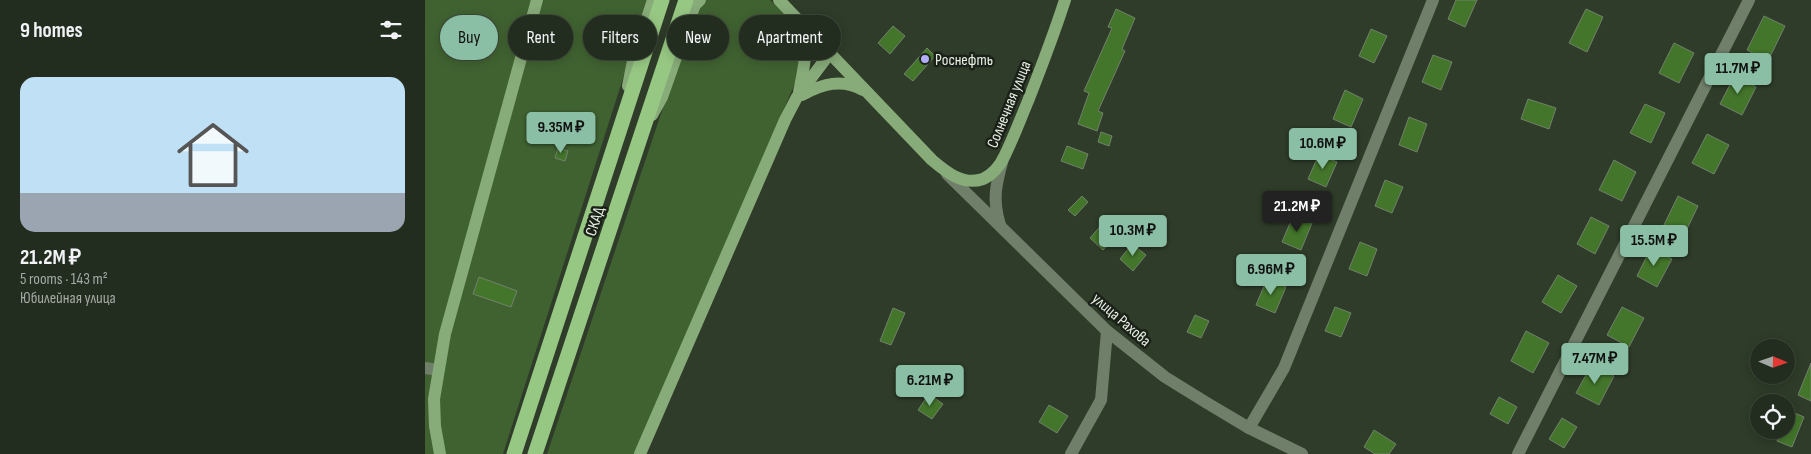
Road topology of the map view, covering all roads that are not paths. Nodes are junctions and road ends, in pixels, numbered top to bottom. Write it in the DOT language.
graph roads {
  1 [pos="537,0"];
  2 [pos="653,0"];
  3 [pos="661,0"];
  4 [pos="686,0"];
  5 [pos="700,0"];
  6 [pos="779,0"];
  7 [pos="1065,0"];
  8 [pos="1433,0"];
  9 [pos="1749,0"];
  10 [pos="793,15"];
  11 [pos="805,60"];
  12 [pos="824,60"];
  13 [pos="837,60"];
  14 [pos="866,92"];
  15 [pos="797,97"];
  16 [pos="622,122"];
  17 [pos="643,127"];
  18 [pos="1003,159"];
  19 [pos="947,174"];
  20 [pos="1001,227"];
  21 [pos="1107,331"];
  22 [pos="431,369"];
  23 [pos="1249,428"];
  24 [pos="440,454"];
  25 [pos="514,454"];
  26 [pos="535,454"];
  27 [pos="640,454"];
  28 [pos="1071,454"];
  29 [pos="1302,454"];
  30 [pos="1518,454"];
  1 -- 22 [label="main road"];
  2 -- 16 [label="main road"];
  3 -- 16 [label="highway, СКАД"];
  4 -- 17 [label="highway, СКАД"];
  5 -- 17 [label="main road"];
  6 -- 10 [label="main road"];
  7 -- 18 [label="main road, Солнечная улица"];
  8 -- 23 [label="street"];
  9 -- 30 [label="street"];
  11 -- 15 [label="main road"];
  12 -- 15 [label="main road"];
  13 -- 14 [label="main road"];
  14 -- 15 [label="main road"];
  14 -- 19 [label="main road"];
  15 -- 27 [label="main road"];
  16 -- 25 [label="highway, СКАД"];
  17 -- 26 [label="highway, СКАД"];
  18 -- 19 [label="main road, Солнечная улица"];
  18 -- 20 [label="street"];
  19 -- 20 [label="street, улица Рахова"];
  20 -- 21 [label="street, улица Рахова"];
  21 -- 23 [label="street, улица Рахова"];
  21 -- 28 [label="street"];
  22 -- 24 [label="main road"];
  23 -- 29 [label="street, улица Рахова"];
}
